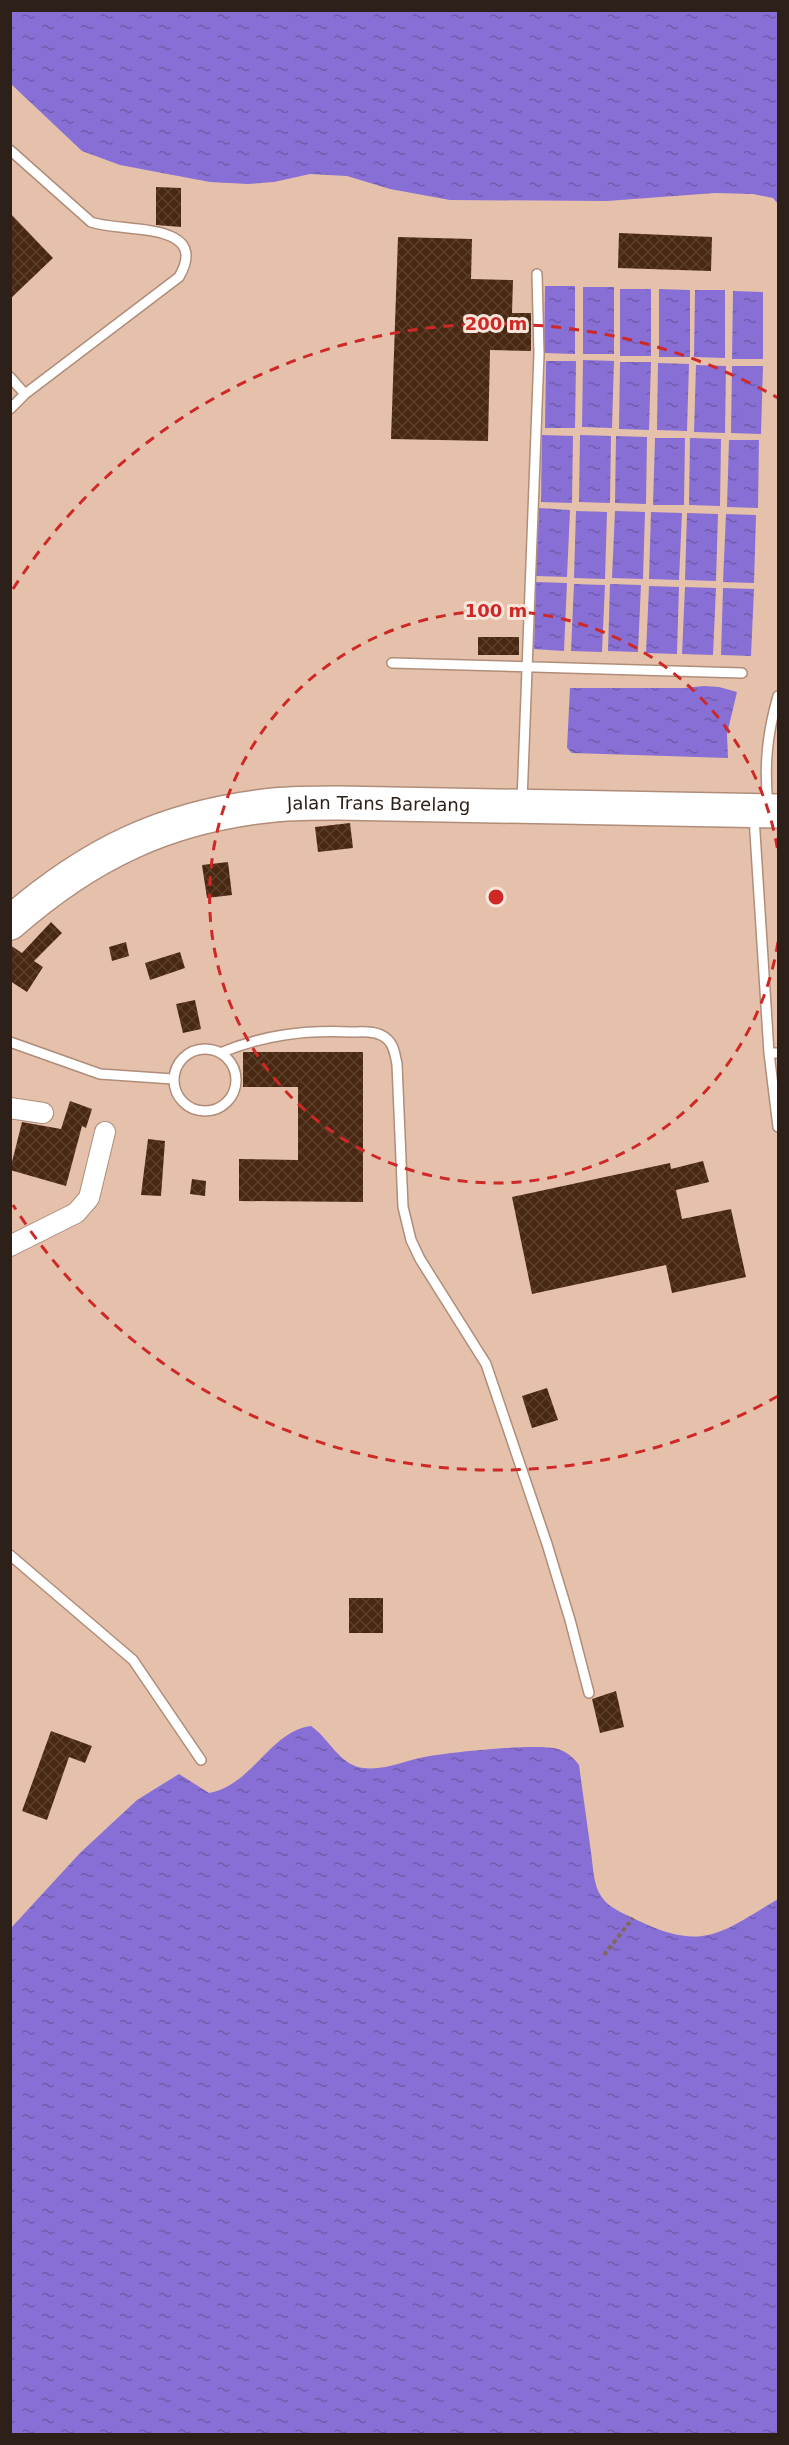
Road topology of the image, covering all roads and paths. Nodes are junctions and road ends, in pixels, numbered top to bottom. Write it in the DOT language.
graph roads {
  1 [pos="10,150"];
  2 [pos="537,274"];
  3 [pos="10,376"];
  4 [pos="25,394"];
  5 [pos="10,410"];
  6 [pos="392,663"];
  7 [pos="527,668"];
  8 [pos="742,673"];
  9 [pos="778,696"];
  10 [pos="521,806"];
  11 [pos="767,811"];
  12 [pos="20,910"];
  13 [pos="10,1041"];
  14 [pos="220,1053"];
  15 [pos="774,1053"];
  16 [pos="173,1079"];
  17 [pos="10,1108"];
  18 [pos="43,1113"];
  19 [pos="778,1127"];
  20 [pos="105,1132"];
  21 [pos="10,1246"];
  22 [pos="10,1555"];
  23 [pos="589,1694"];
  24 [pos="201,1760"];
  25 [pos="633,1918"];
  26 [pos="604,1955"];
  1 -- 4 [label="lane"];
  2 -- 7 [label="lane"];
  3 -- 4 [label="lane"];
  4 -- 5 [label="lane"];
  6 -- 7 [label="lane"];
  7 -- 8 [label="lane"];
  7 -- 10 [label="lane"];
  9 -- 11 [label="lane"];
  10 -- 11 [label="highway, Jalan Trans Barelang"];
  10 -- 12 [label="highway, Jalan Trans Barelang"];
  11 -- 15 [label="lane"];
  13 -- 16 [label="lane"];
  14 -- 16 [label="lane"];
  14 -- 16 [label="lane"];
  14 -- 23 [label="lane"];
  15 -- 19 [label="lane"];
  17 -- 18 [label="street"];
  20 -- 21 [label="street"];
  22 -- 24 [label="lane"];
  25 -- 26 [label="path"];
}
